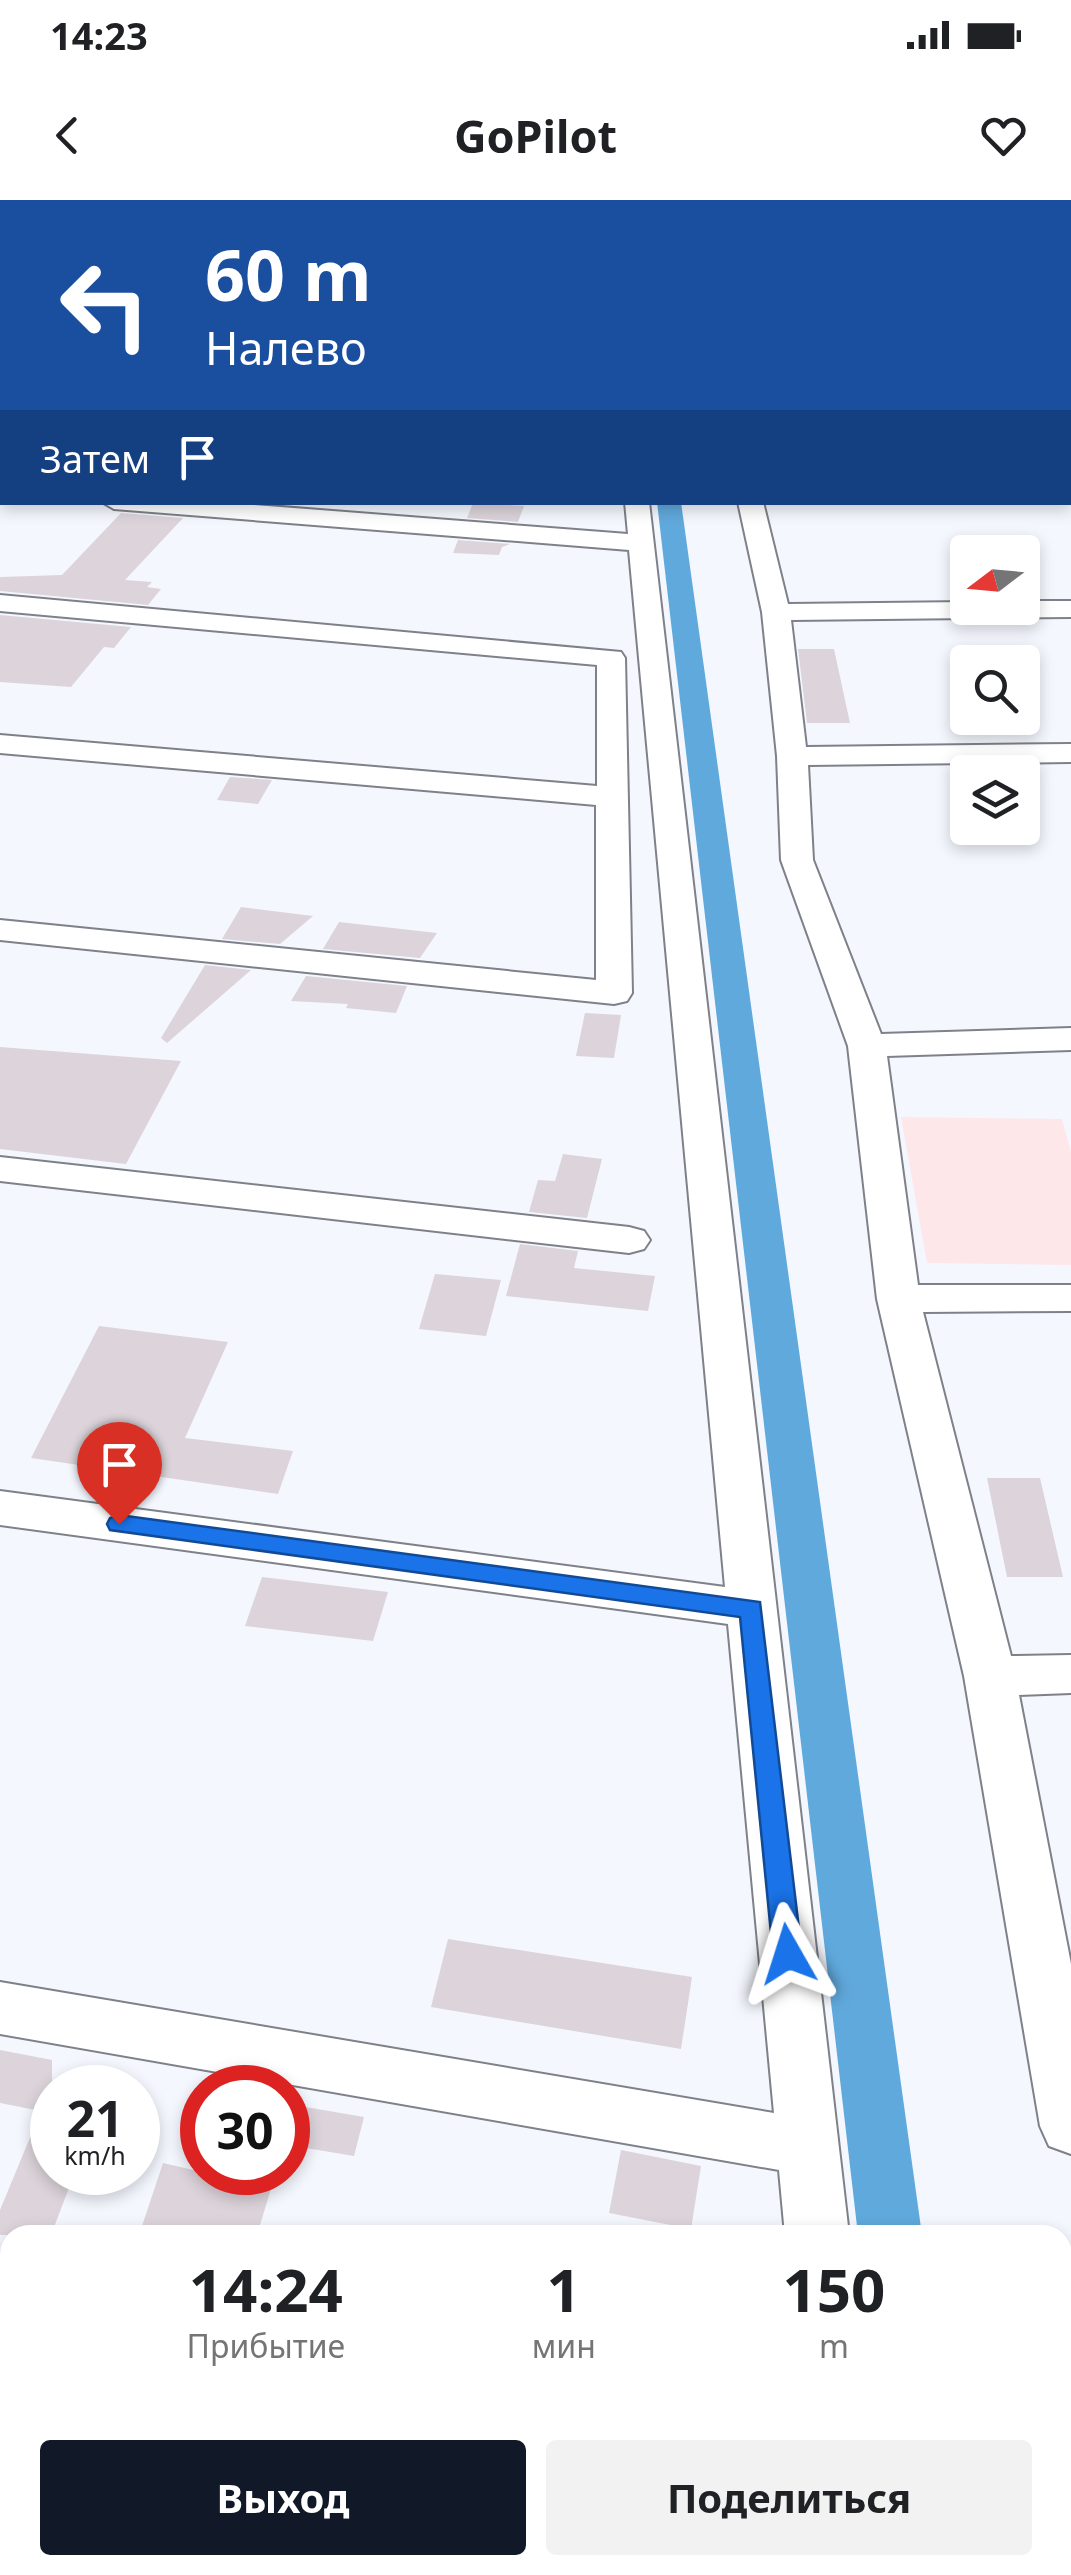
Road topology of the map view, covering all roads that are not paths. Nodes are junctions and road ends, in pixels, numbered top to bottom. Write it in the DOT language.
graph roads {
  1 [pos="189,505"];
  2 [pos="751,505"];
  3 [pos="639,523"];
  4 [pos="0,603"];
  5 [pos="1071,608"];
  6 [pos="776,612"];
  7 [pos="0,744"];
  8 [pos="1071,754"];
  9 [pos="792,756"];
  10 [pos="611,797"];
  11 [pos="0,930"];
  12 [pos="1071,1039"];
  13 [pos="867,1046"];
  14 [pos="0,1169"];
  15 [pos="629,1240"];
  16 [pos="1071,1298"];
  17 [pos="898,1299"];
  18 [pos="0,1508"];
  19 [pos="752,1609"];
  20 [pos="1071,1674"];
  21 [pos="990,1676"];
  22 [pos="0,2008"];
  23 [pos="1071,2126"];
  24 [pos="808,2147"];
  25 [pos="816,2225"];
  1 -- 3 [label="street"];
  2 -- 6 [label="street"];
  3 -- 19 [label="street"];
  4 -- 10 [label="street"];
  5 -- 6 [label="street"];
  6 -- 9 [label="street"];
  7 -- 10 [label="street"];
  8 -- 9 [label="street"];
  9 -- 13 [label="street"];
  10 -- 11 [label="street"];
  12 -- 13 [label="street"];
  13 -- 17 [label="street"];
  14 -- 15 [label="street"];
  16 -- 17 [label="street"];
  17 -- 21 [label="street"];
  18 -- 19 [label="street"];
  19 -- 24 [label="street"];
  20 -- 21 [label="street"];
  21 -- 23 [label="street"];
  22 -- 24 [label="street"];
  24 -- 25 [label="street"];
}
